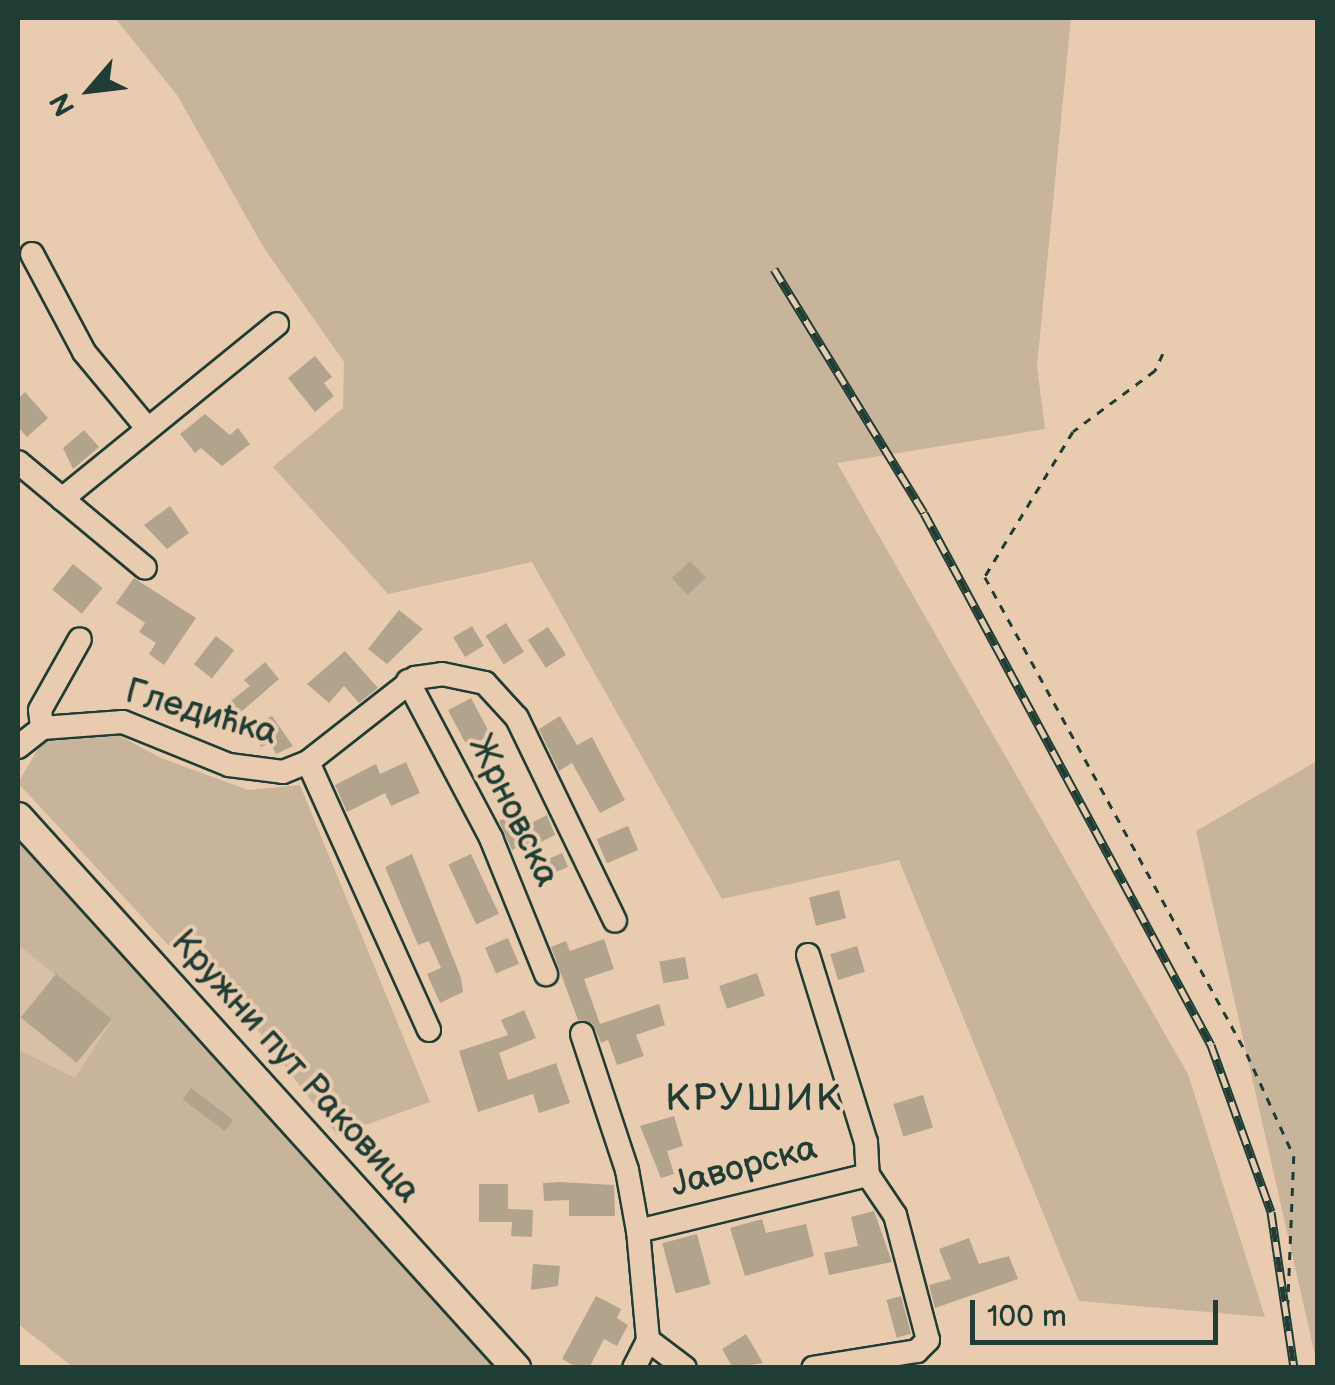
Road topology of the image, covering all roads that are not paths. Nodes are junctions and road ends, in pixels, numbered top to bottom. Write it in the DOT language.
graph roads {
  1 [pos="32,254"];
  2 [pos="277,324"];
  3 [pos="147,428"];
  4 [pos="18,462"];
  5 [pos="62,500"];
  6 [pos="145,568"];
  7 [pos="80,639"];
  8 [pos="408,682"];
  9 [pos="42,728"];
  10 [pos="18,747"];
  11 [pos="308,762"];
  12 [pos="18,816"];
  13 [pos="615,921"];
  14 [pos="808,955"];
  15 [pos="546,974"];
  16 [pos="429,1030"];
  17 [pos="582,1034"];
  18 [pos="868,1175"];
  19 [pos="638,1231"];
  20 [pos="648,1340"];
  21 [pos="516,1368"];
  22 [pos="634,1368"];
  23 [pos="685,1368"];
  24 [pos="813,1368"];
  1 -- 3 [label="street"];
  2 -- 3 [label="street"];
  3 -- 5 [label="street"];
  4 -- 5 [label="street"];
  5 -- 6 [label="street"];
  7 -- 9 [label="street"];
  8 -- 11 [label="street, Гледићка"];
  8 -- 13 [label="street"];
  8 -- 15 [label="street, Жрновска"];
  9 -- 10 [label="street"];
  9 -- 11 [label="street, Гледићка"];
  11 -- 16 [label="street"];
  12 -- 21 [label="main road, Кружни пут Раковица"];
  14 -- 18 [label="street, Јаворска"];
  17 -- 19 [label="street, Јаворска"];
  18 -- 19 [label="street, Јаворска"];
  18 -- 24 [label="street, Јаворска"];
  19 -- 20 [label="street, Јаворска"];
  20 -- 22 [label="street"];
  20 -- 23 [label="street"];
}
